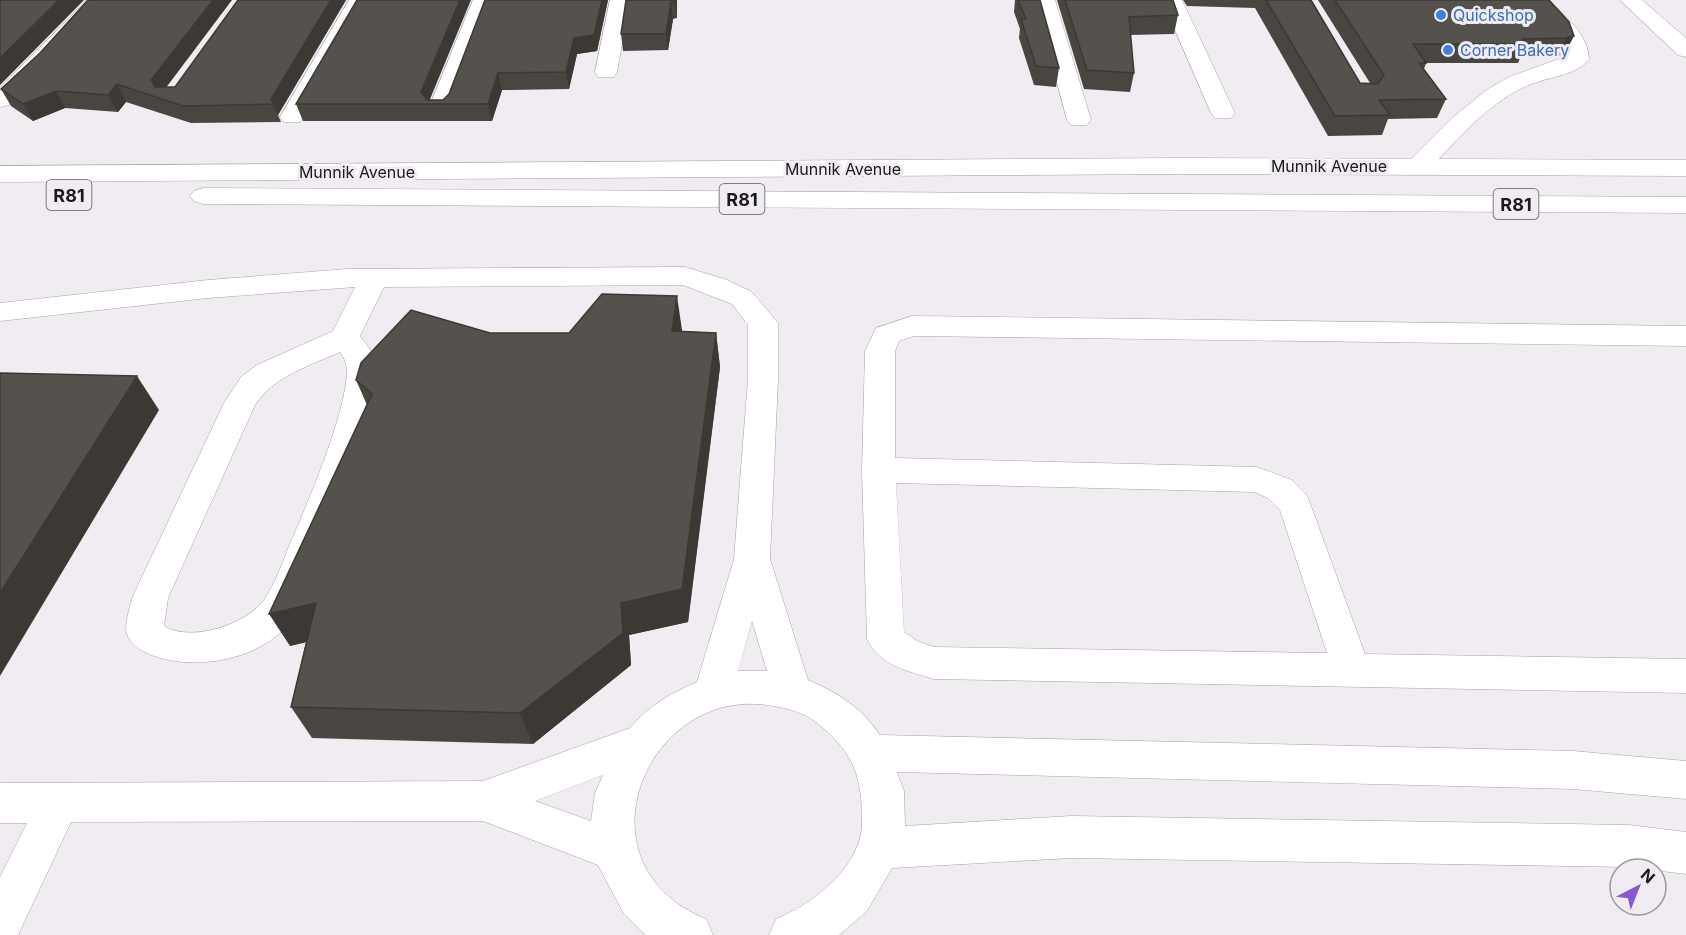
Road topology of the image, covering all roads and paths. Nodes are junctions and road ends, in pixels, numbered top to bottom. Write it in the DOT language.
graph roads {
  1 [pos="98,0"];
  2 [pos="359,0"];
  3 [pos="483,0"];
  4 [pos="620,0"];
  5 [pos="1045,0"];
  6 [pos="1172,0"];
  7 [pos="1535,0"];
  8 [pos="1630,0"];
  9 [pos="1656,0"];
  10 [pos="1686,24"];
  11 [pos="1686,50"];
  12 [pos="606,72"];
  13 [pos="1,100"];
  14 [pos="440,110"];
  15 [pos="1223,113"];
  16 [pos="292,117"];
  17 [pos="1079,120"];
  18 [pos="1686,158"];
  19 [pos="1418,166"];
  20 [pos="1640,167"];
  21 [pos="1686,168"];
  22 [pos="0,174"];
  23 [pos="0,195"];
  24 [pos="1686,205"];
  25 [pos="374,278"];
  26 [pos="0,312"];
  27 [pos="1686,336"];
  28 [pos="344,338"];
  29 [pos="879,470"];
  30 [pos="752,559"];
  31 [pos="1352,670"];
  32 [pos="1686,675"];
  33 [pos="713,692"];
  34 [pos="792,692"];
  35 [pos="639,743"];
  36 [pos="872,753"];
  37 [pos="1686,780"];
  38 [pos="483,801"];
  39 [pos="58,803"];
  40 [pos="0,804"];
  41 [pos="879,848"];
  42 [pos="615,851"];
  43 [pos="1686,853"];
  44 [pos="0,924"];
  45 [pos="690,935"];
  46 [pos="792,935"];
  1 -- 13 [label="main road"];
  2 -- 16 [label="main road"];
  3 -- 14 [label="main road"];
  4 -- 12 [label="main road"];
  5 -- 17 [label="main road"];
  6 -- 15 [label="main road"];
  7 -- 19 [label="main road"];
  8 -- 11 [label="main road"];
  9 -- 10 [label="main road"];
  18 -- 20 [label="main road"];
  19 -- 20 [label="main road, Munnik Avenue / R81"];
  19 -- 22 [label="main road, Munnik Avenue / R81"];
  20 -- 21 [label="main road, Munnik Avenue / R81"];
  23 -- 24 [label="main road, Munnik Avenue / R81"];
  25 -- 26 [label="main road"];
  25 -- 28 [label="main road"];
  25 -- 30 [label="main road"];
  27 -- 29 [label="main road"];
  28 -- 28 [label="main road"];
  29 -- 31 [label="main road"];
  29 -- 31 [label="main road"];
  30 -- 33 [label="main road"];
  30 -- 34 [label="main road"];
  31 -- 32 [label="main road"];
  33 -- 34 [label="main road"];
  33 -- 35 [label="main road"];
  34 -- 36 [label="main road"];
  35 -- 38 [label="main road"];
  35 -- 42 [label="main road"];
  36 -- 37 [label="main road"];
  36 -- 41 [label="main road"];
  38 -- 39 [label="main road"];
  38 -- 42 [label="main road"];
  39 -- 40 [label="main road"];
  39 -- 44 [label="main road"];
  41 -- 43 [label="main road"];
  41 -- 46 [label="main road"];
  42 -- 45 [label="main road"];
}
